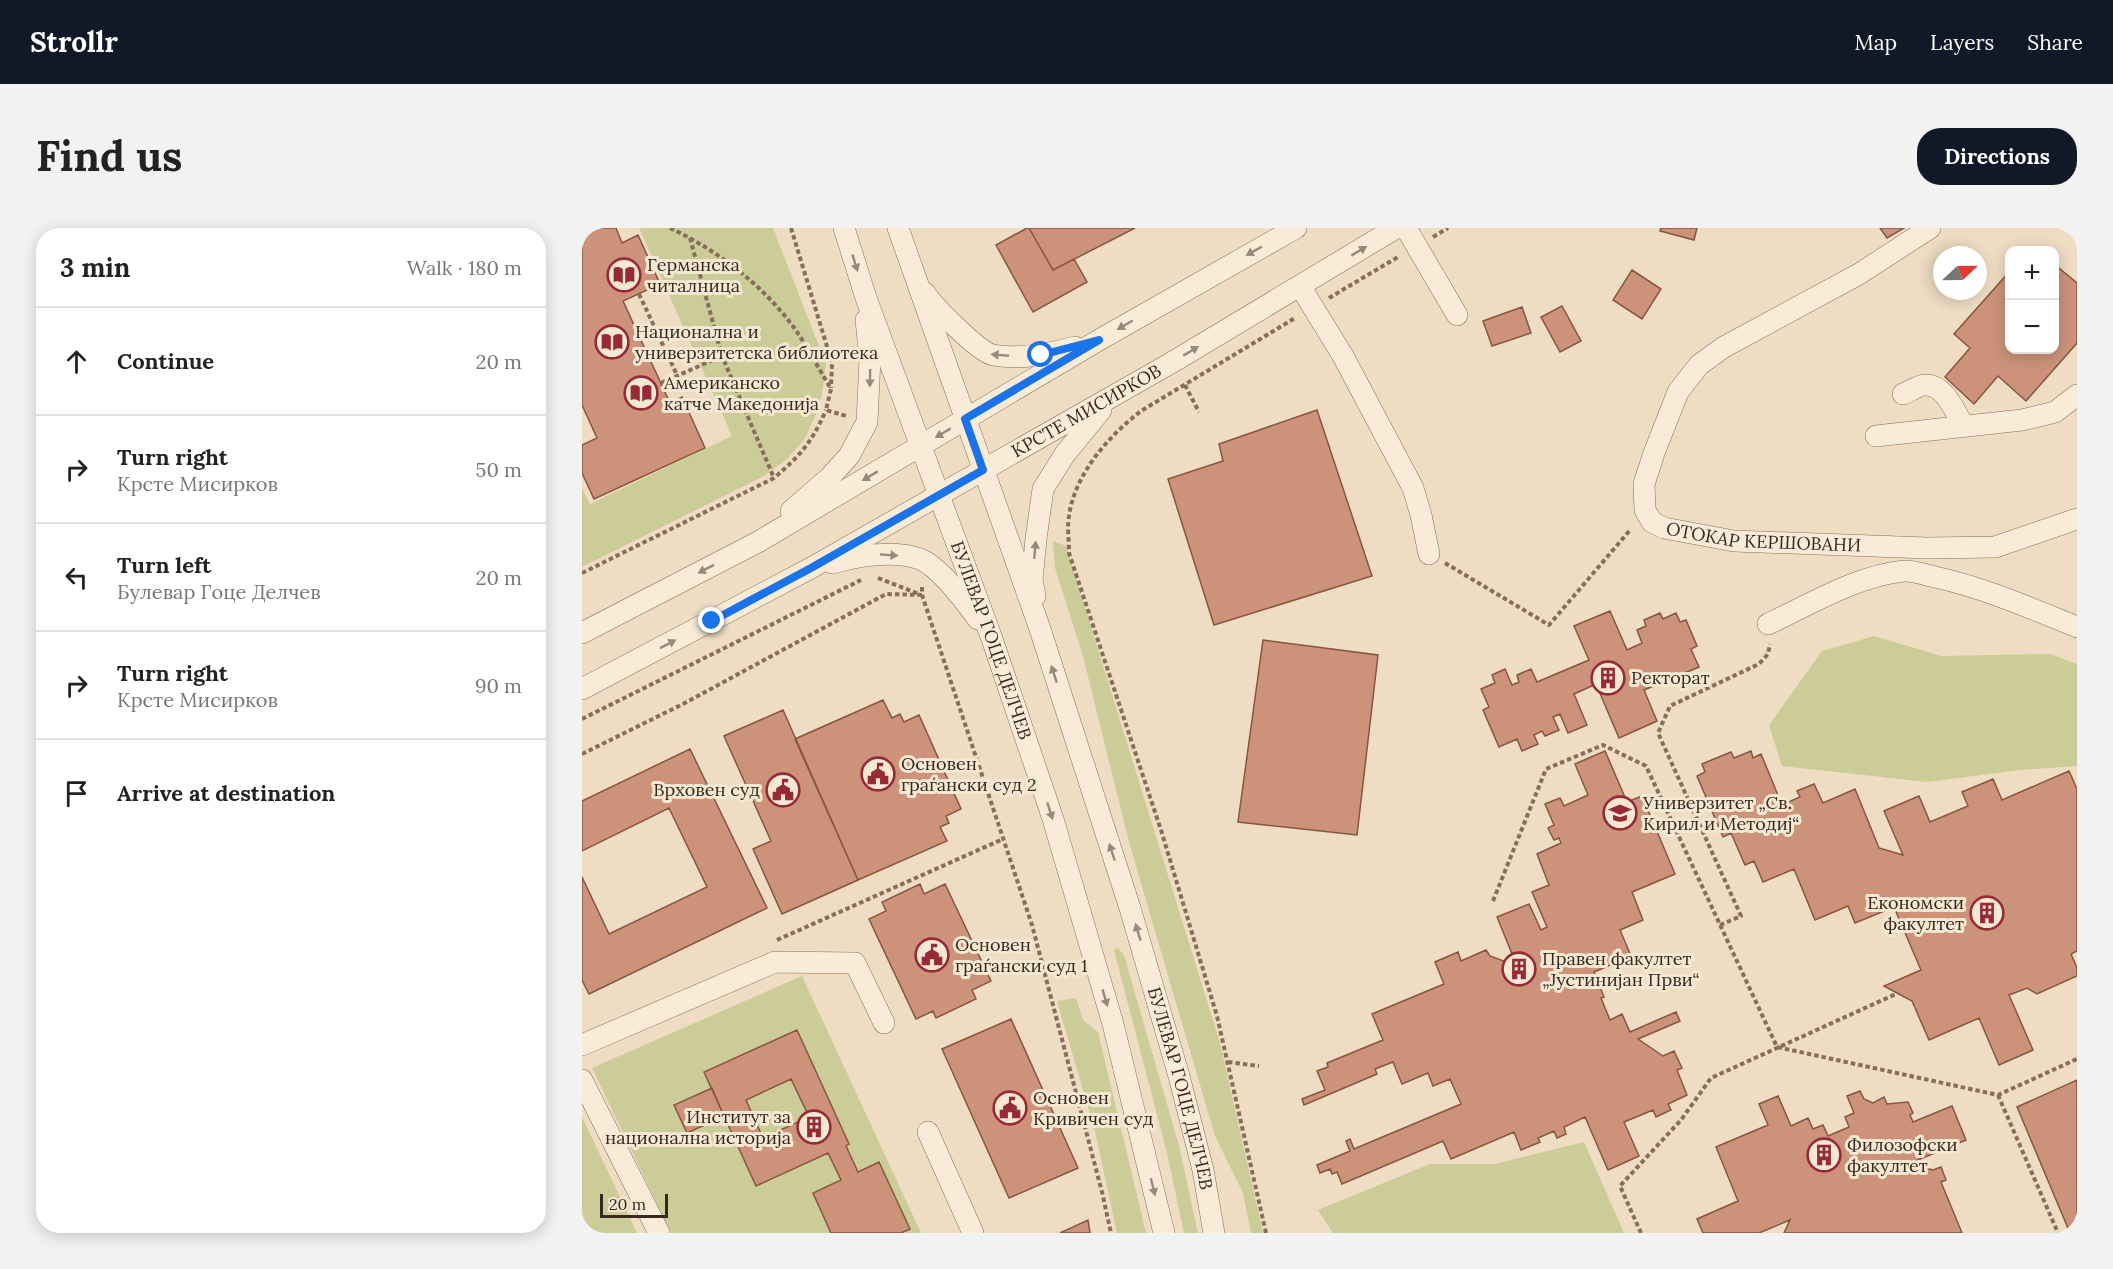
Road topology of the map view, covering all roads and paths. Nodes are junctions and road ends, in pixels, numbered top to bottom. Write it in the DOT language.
graph roads {
  1 [pos="670,228"];
  2 [pos="791,228"];
  3 [pos="844,228"];
  4 [pos="898,228"];
  5 [pos="1296,228"];
  6 [pos="1396,228"];
  7 [pos="1407,228"];
  8 [pos="1930,228"];
  9 [pos="690,238"];
  10 [pos="914,275"];
  11 [pos="1300,286"];
  12 [pos="639,294"];
  13 [pos="866,298"];
  14 [pos="1457,315"];
  15 [pos="1099,340"];
  16 [pos="722,356"];
  17 [pos="677,375"];
  18 [pos="661,383"];
  19 [pos="831,389"];
  20 [pos="1123,391"];
  21 [pos="1903,394"];
  22 [pos="2077,395"];
  23 [pos="826,410"];
  24 [pos="1199,412"];
  25 [pos="965,419"];
  26 [pos="867,422"];
  27 [pos="1963,425"];
  28 [pos="1876,436"];
  29 [pos="920,446"];
  30 [pos="983,470"];
  31 [pos="774,478"];
  32 [pos="939,495"];
  33 [pos="2077,519"];
  34 [pos="1652,522"];
  35 [pos="758,542"];
  36 [pos="1429,554"];
  37 [pos="921,560"];
  38 [pos="811,568"];
  39 [pos="582,573"];
  40 [pos="922,595"];
  41 [pos="1768,624"];
  42 [pos="2077,627"];
  43 [pos="1040,629"];
  44 [pos="582,633"];
  45 [pos="992,636"];
  46 [pos="582,689"];
  47 [pos="582,719"];
  48 [pos="582,754"];
  49 [pos="1003,839"];
  50 [pos="1493,901"];
  51 [pos="1720,925"];
  52 [pos="776,940"];
  53 [pos="1898,993"];
  54 [pos="884,1023"];
  55 [pos="582,1045"];
  56 [pos="1777,1047"];
  57 [pos="2077,1059"];
  58 [pos="1228,1062"];
  59 [pos="1259,1065"];
  60 [pos="582,1080"];
  61 [pos="1998,1095"];
  62 [pos="928,1132"];
  63 [pos="659,1233"];
  64 [pos="973,1233"];
  65 [pos="1111,1233"];
  66 [pos="1164,1233"];
  67 [pos="1214,1233"];
  68 [pos="1266,1233"];
  69 [pos="1641,1233"];
  70 [pos="2058,1233"];
  1 -- 9 [label="path"];
  2 -- 19 [label="path"];
  3 -- 13 [label="street, БУЛЕВАР ГОЦЕ ДЕЛЧЕВ, one-way"];
  4 -- 10 [label="street, БУЛЕВАР ГОЦЕ ДЕЛЧЕВ"];
  5 -- 15 [label="street, one-way"];
  11 -- 6 [label="street, КРСТЕ МИСИРКОВ, one-way"];
  7 -- 14 [label="street"];
  8 -- 34 [label="street, ОТОКАР КЕРШОВАНИ"];
  9 -- 16 [label="path"];
  9 -- 19 [label="path"];
  15 -- 10 [label="street, one-way"];
  10 -- 25 [label="street, БУЛЕВАР ГОЦЕ ДЕЛЧЕВ"];
  20 -- 11 [label="street, КРСТЕ МИСИРКОВ, one-way"];
  11 -- 36 [label="street"];
  12 -- 17 [label="path"];
  13 -- 26 [label="street, one-way"];
  13 -- 29 [label="street, БУЛЕВАР ГОЦЕ ДЕЛЧЕВ"];
  15 -- 25 [label="street"];
  16 -- 17 [label="path"];
  16 -- 31 [label="path"];
  17 -- 18 [label="path"];
  19 -- 23 [label="path"];
  20 -- 30 [label="street, КРСТЕ МИСИРКОВ"];
  43 -- 20 [label="street, one-way"];
  21 -- 27 [label="street"];
  22 -- 27 [label="street"];
  23 -- 26 [label="path"];
  23 -- 31 [label="path"];
  24 -- 58 [label="path"];
  25 -- 29 [label="street, one-way"];
  25 -- 30 [label="street, БУЛЕВАР ГОЦЕ ДЕЛЧЕВ"];
  26 -- 35 [label="street"];
  27 -- 28 [label="street"];
  29 -- 32 [label="street, БУЛЕВАР ГОЦЕ ДЕЛЧЕВ"];
  29 -- 35 [label="street, one-way"];
  30 -- 32 [label="street, КРСТЕ МИСИРКОВ"];
  30 -- 43 [label="street, БУЛЕВАР ГОЦЕ ДЕЛЧЕВ"];
  31 -- 39 [label="path"];
  32 -- 38 [label="street, КРСТЕ МИСИРКОВ"];
  32 -- 45 [label="street, БУЛЕВАР ГОЦЕ ДЕЛЧЕВ"];
  33 -- 34 [label="street, ОТОКАР КЕРШОВАНИ"];
  34 -- 36 [label="path"];
  35 -- 44 [label="street, one-way"];
  38 -- 37 [label="street, one-way"];
  37 -- 40 [label="path"];
  37 -- 45 [label="street"];
  46 -- 38 [label="street, КРСТЕ МИСИРКОВ, one-way"];
  40 -- 47 [label="path"];
  40 -- 48 [label="path"];
  40 -- 49 [label="path"];
  41 -- 42 [label="street"];
  41 -- 51 [label="path"];
  67 -- 43 [label="street, БУЛЕВАР ГОЦЕ ДЕЛЧЕВ, one-way"];
  45 -- 66 [label="street, БУЛЕВАР ГОЦЕ ДЕЛЧЕВ, one-way"];
  49 -- 52 [label="path"];
  49 -- 65 [label="path"];
  50 -- 51 [label="path"];
  51 -- 56 [label="path"];
  53 -- 56 [label="path"];
  54 -- 55 [label="street"];
  56 -- 61 [label="path"];
  56 -- 69 [label="path"];
  57 -- 61 [label="path"];
  58 -- 59 [label="path"];
  58 -- 68 [label="path"];
  60 -- 63 [label="street"];
  61 -- 70 [label="path"];
  62 -- 64 [label="street"];
}
